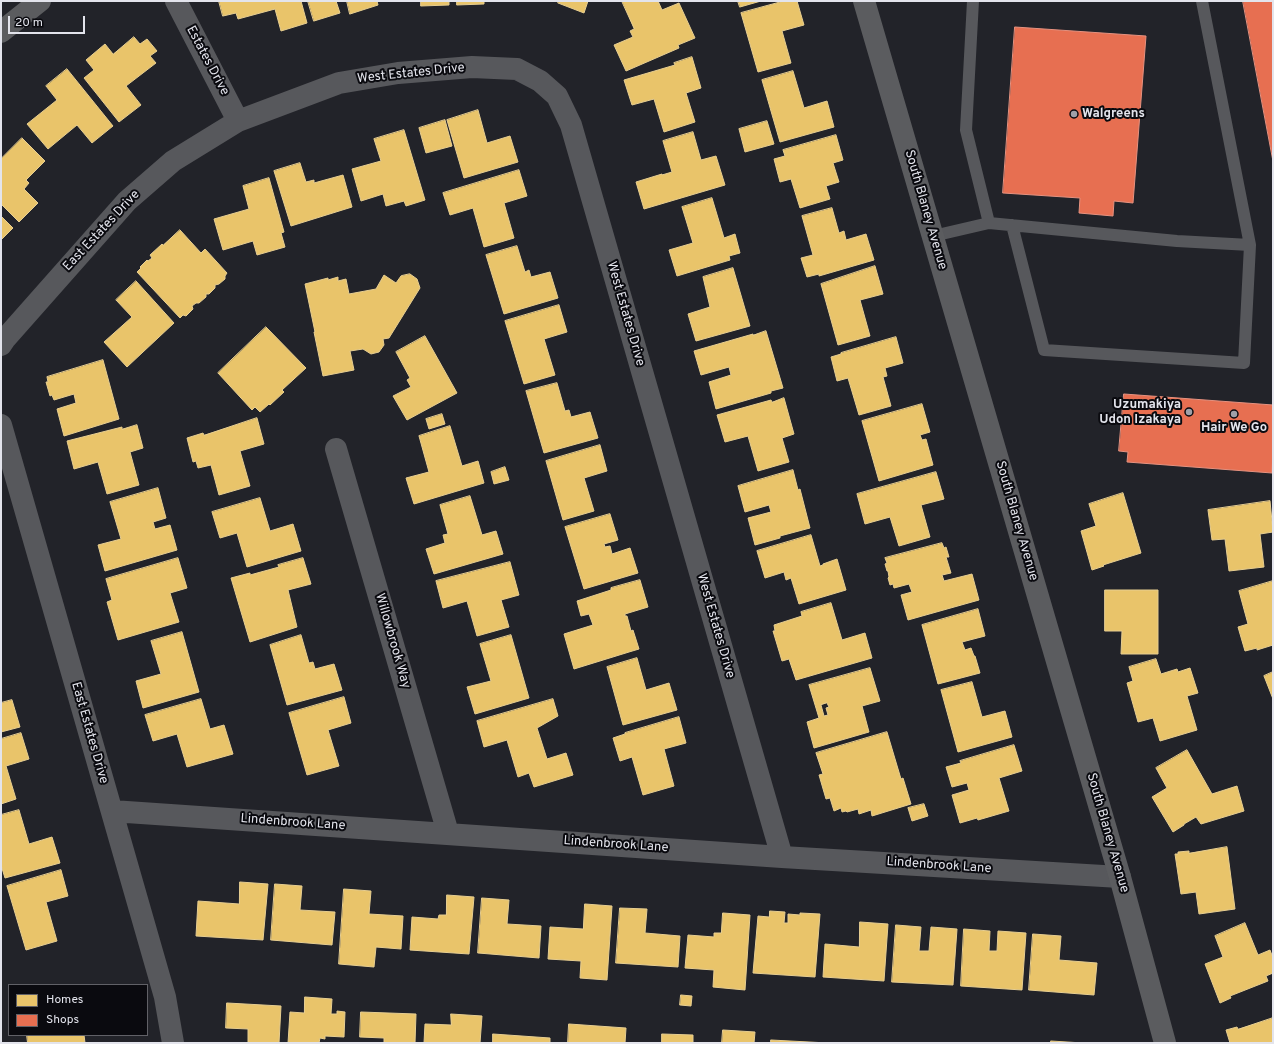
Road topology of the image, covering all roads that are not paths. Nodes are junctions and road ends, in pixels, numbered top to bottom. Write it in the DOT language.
graph roads {
  1 [pos="40,1"];
  2 [pos="176,1"];
  3 [pos="864,1"];
  4 [pos="973,1"];
  5 [pos="1202,1"];
  6 [pos="1,32"];
  7 [pos="238,121"];
  8 [pos="989,223"];
  9 [pos="1012,225"];
  10 [pos="933,236"];
  11 [pos="1250,245"];
  12 [pos="1,345"];
  13 [pos="1,425"];
  14 [pos="336,450"];
  15 [pos="112,810"];
  16 [pos="448,833"];
  17 [pos="782,856"];
  18 [pos="1120,877"];
  19 [pos="173,1043"];
  20 [pos="1164,1043"];
  1 -- 6 [label="street"];
  2 -- 7 [label="street, Estates Drive"];
  3 -- 10 [label="street, South Blaney Avenue"];
  4 -- 8 [label="lane"];
  5 -- 11 [label="lane"];
  7 -- 12 [label="street, East Estates Drive"];
  7 -- 17 [label="street, West Estates Drive"];
  8 -- 9 [label="lane"];
  8 -- 10 [label="lane"];
  9 -- 11 [label="lane"];
  9 -- 11 [label="lane"];
  10 -- 18 [label="street, South Blaney Avenue"];
  13 -- 15 [label="street, East Estates Drive"];
  14 -- 16 [label="street, Willowbrook Way"];
  15 -- 16 [label="street, Lindenbrook Lane"];
  15 -- 19 [label="street, East Estates Drive"];
  16 -- 17 [label="street, Lindenbrook Lane"];
  17 -- 18 [label="street, Lindenbrook Lane"];
  18 -- 20 [label="street, South Blaney Avenue"];
}
